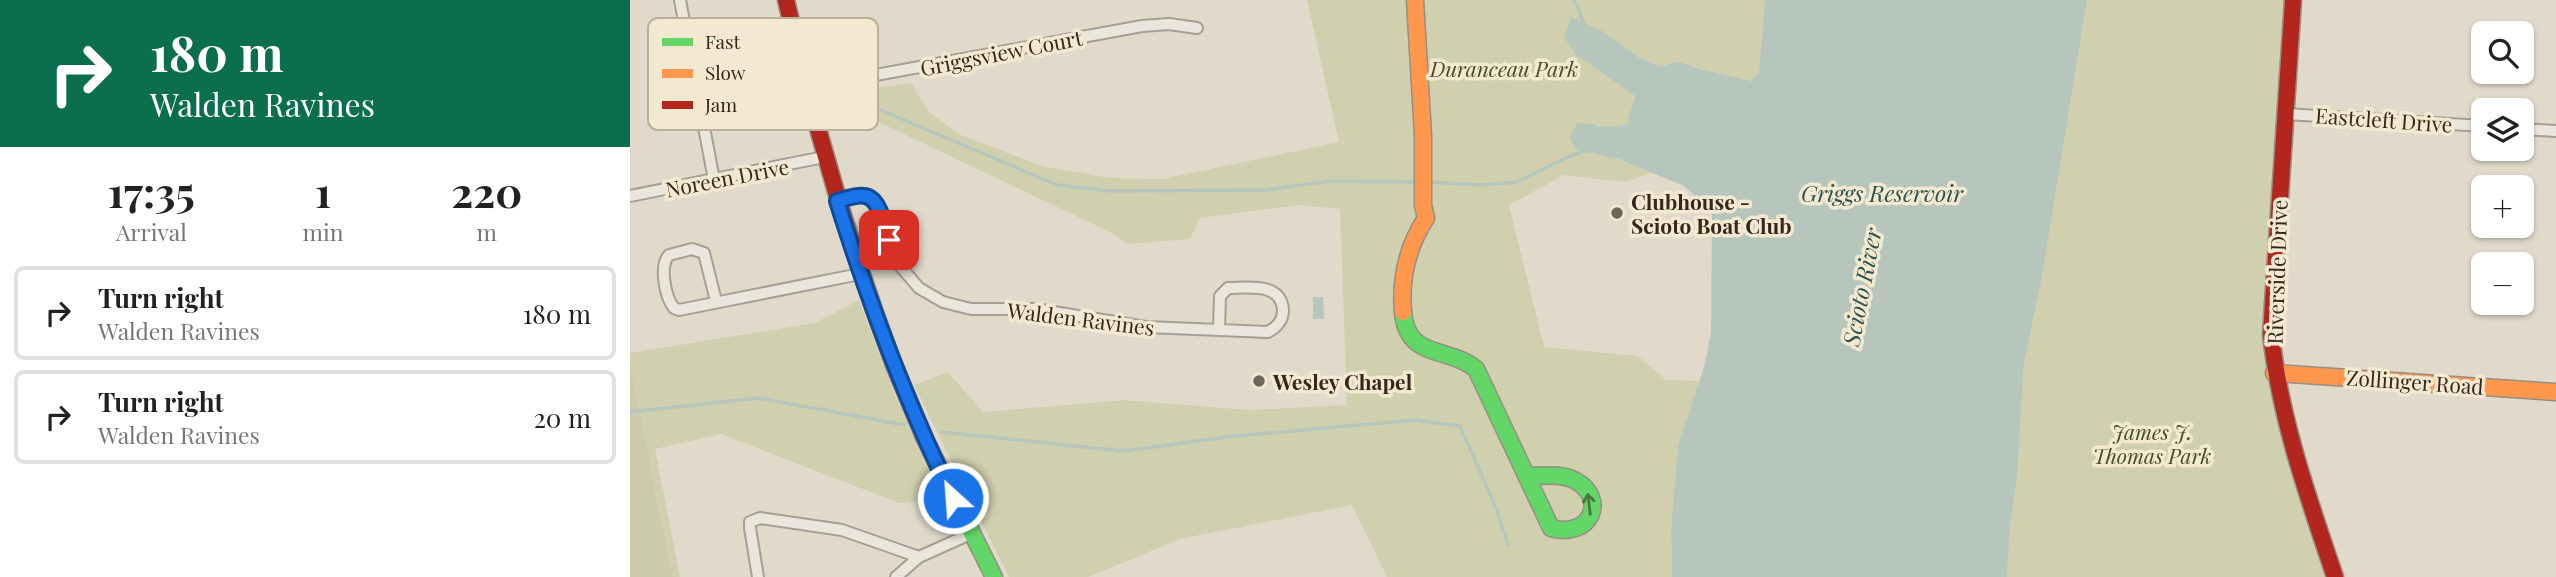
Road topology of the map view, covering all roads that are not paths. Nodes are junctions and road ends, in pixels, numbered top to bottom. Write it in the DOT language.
graph roads {
  1 [pos="680,0"];
  2 [pos="786,0"];
  3 [pos="1415,0"];
  4 [pos="2293,0"];
  5 [pos="683,18"];
  6 [pos="790,18"];
  7 [pos="1197,28"];
  8 [pos="878,75"];
  9 [pos="2285,114"];
  10 [pos="2471,125"];
  11 [pos="705,130"];
  12 [pos="817,130"];
  13 [pos="2534,130"];
  14 [pos="2556,131"];
  15 [pos="824,157"];
  16 [pos="714,180"];
  17 [pos="630,196"];
  18 [pos="837,201"];
  19 [pos="860,274"];
  20 [pos="716,301"];
  21 [pos="1219,330"];
  22 [pos="2274,373"];
  23 [pos="2556,392"];
  24 [pos="1527,476"];
  25 [pos="970,534"];
  26 [pos="919,557"];
  27 [pos="758,577"];
  28 [pos="896,577"];
  29 [pos="995,577"];
  30 [pos="2335,577"];
  1 -- 5 [label="street"];
  2 -- 6 [label="main road"];
  3 -- 24 [label="main road"];
  4 -- 9 [label="main road, Riverside Drive"];
  7 -- 8 [label="street, Griggsview Court"];
  9 -- 10 [label="street, Eastcleft Drive"];
  9 -- 22 [label="main road, Riverside Drive"];
  11 -- 16 [label="street"];
  12 -- 15 [label="main road"];
  13 -- 14 [label="street"];
  15 -- 16 [label="street, Noreen Drive"];
  15 -- 18 [label="main road"];
  16 -- 17 [label="street, Noreen Drive"];
  18 -- 19 [label="main road"];
  18 -- 21 [label="street, Walden Ravines"];
  19 -- 20 [label="street"];
  19 -- 25 [label="main road"];
  20 -- 20 [label="street"];
  21 -- 21 [label="street, Walden Ravines"];
  22 -- 23 [label="main road, Zollinger Road"];
  22 -- 30 [label="main road, Riverside Drive"];
  25 -- 26 [label="street"];
  25 -- 29 [label="main road"];
  26 -- 27 [label="street"];
  26 -- 28 [label="street"];
}
